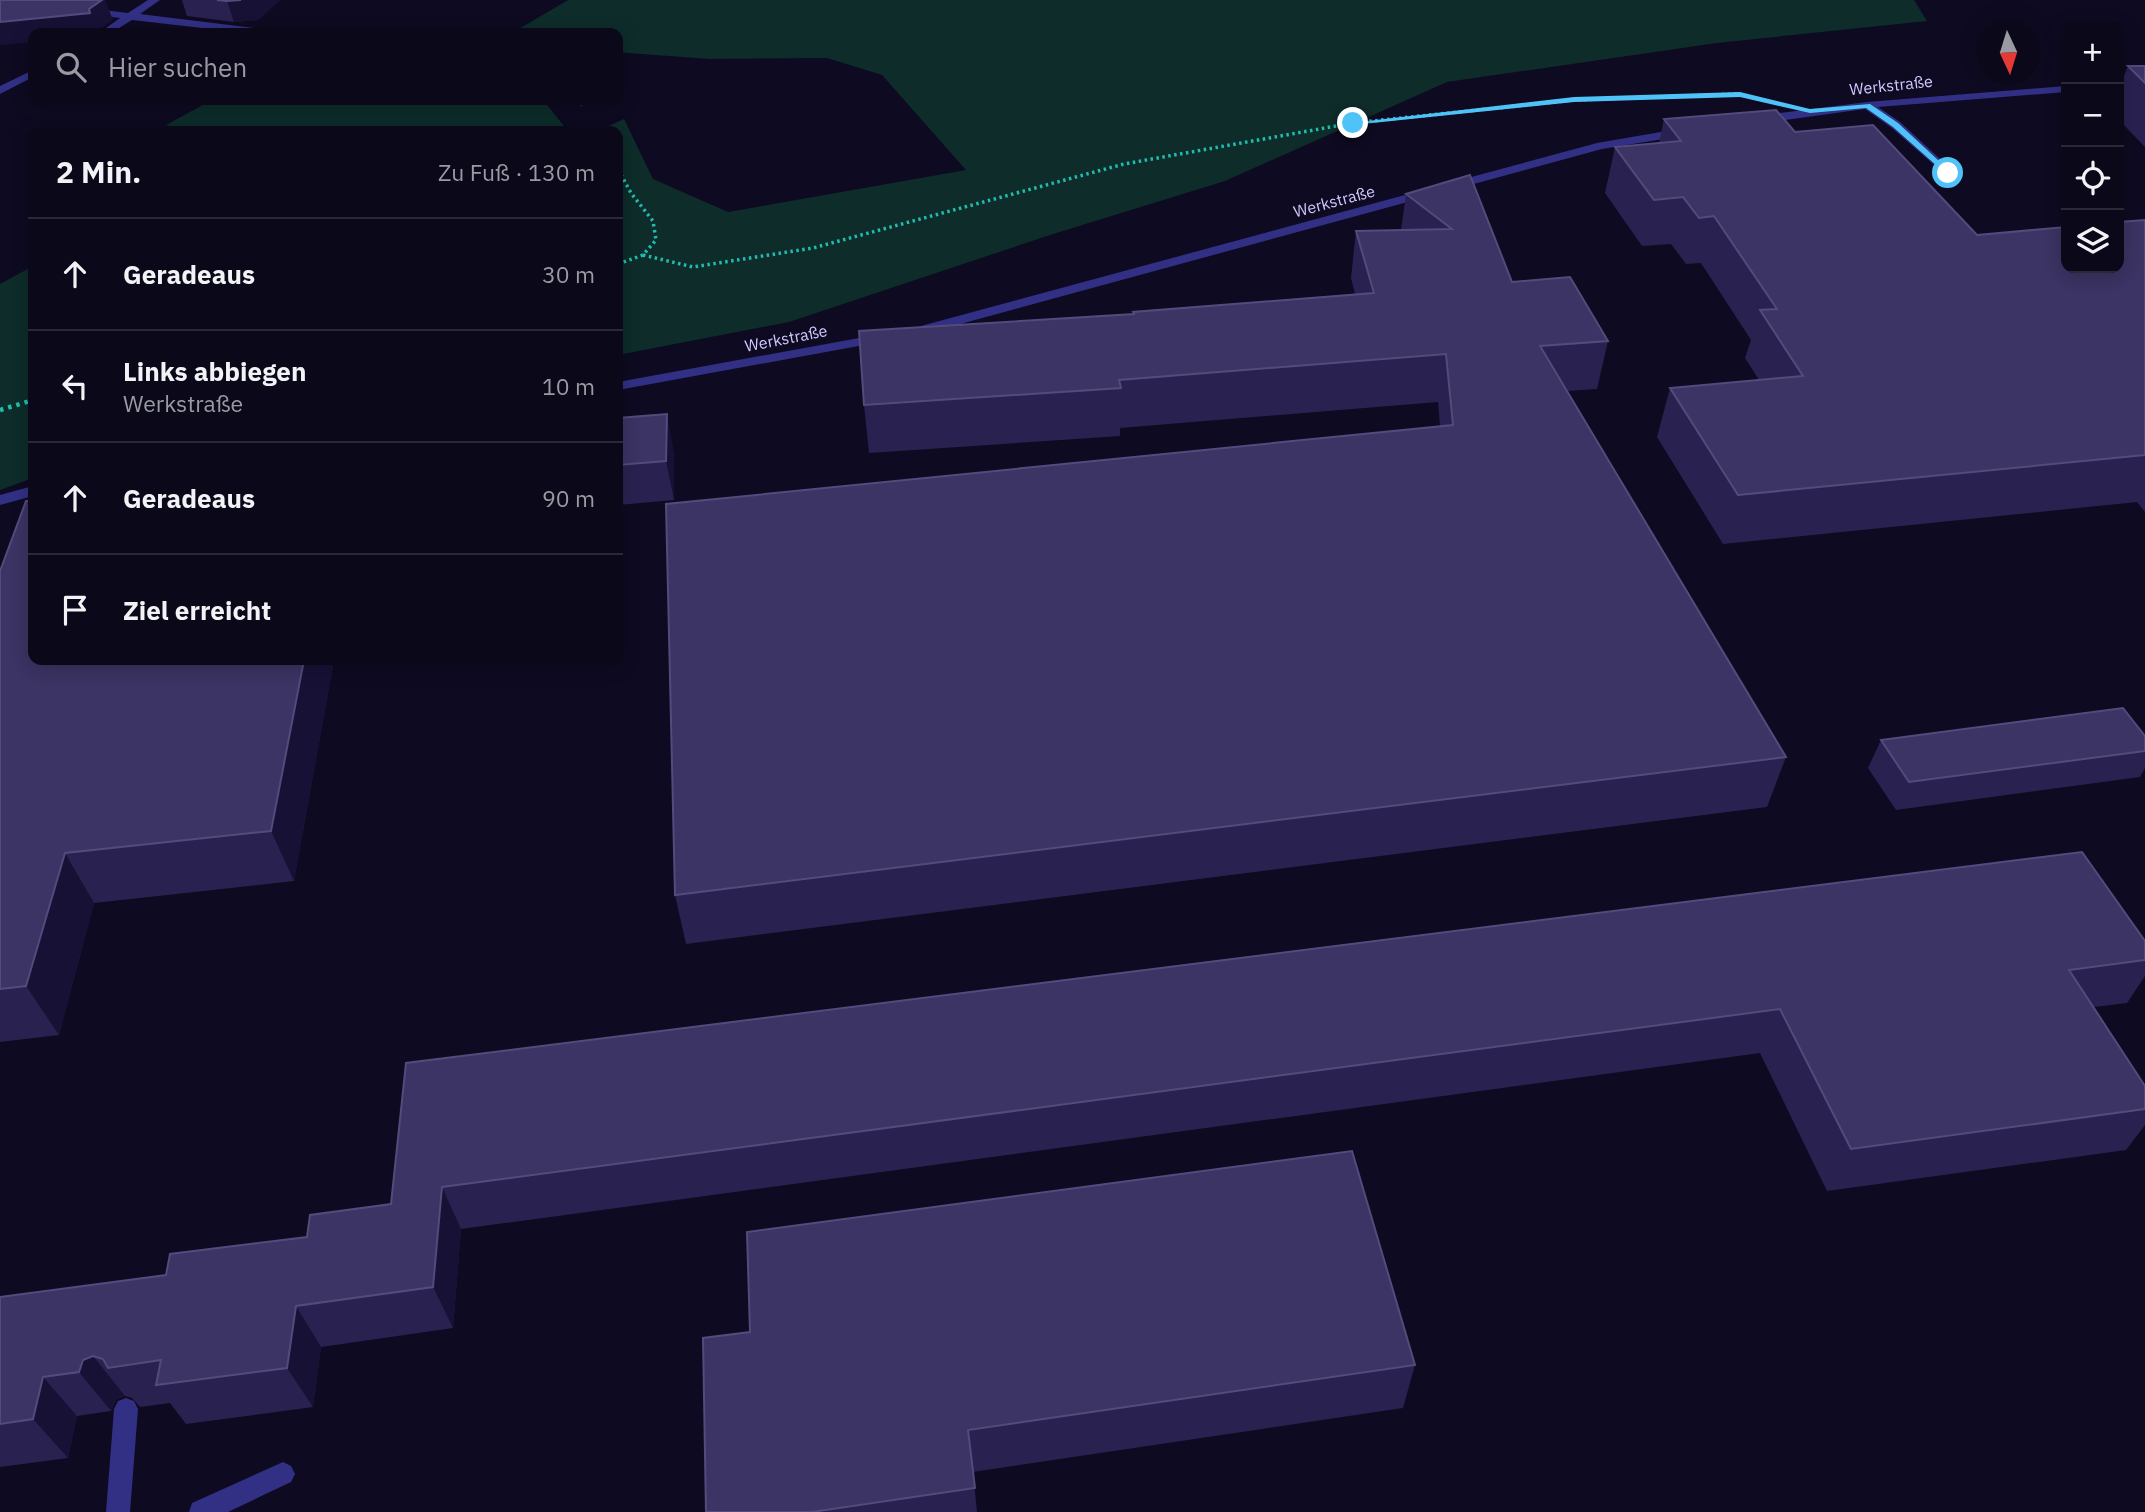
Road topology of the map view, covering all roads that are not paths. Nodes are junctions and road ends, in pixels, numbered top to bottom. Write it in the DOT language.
graph roads {
  1 [pos="155,0"];
  2 [pos="72,9"];
  3 [pos="134,14"];
  4 [pos="112,28"];
  5 [pos="235,28"];
  6 [pos="28,76"];
  7 [pos="2061,89"];
  8 [pos="0,91"];
  9 [pos="1867,105"];
  10 [pos="1744,122"];
  11 [pos="1692,131"];
  12 [pos="1948,173"];
  13 [pos="623,385"];
  14 [pos="28,492"];
  15 [pos="0,500"];
  16 [pos="126,1409"];
  17 [pos="283,1474"];
  18 [pos="118,1512"];
  19 [pos="201,1512"];
  1 -- 3 [label="street"];
  2 -- 3 [label="street"];
  3 -- 4 [label="street"];
  3 -- 5 [label="street"];
  6 -- 8 [label="street"];
  7 -- 9 [label="street, Werkstraße"];
  9 -- 10 [label="street, Werkstraße"];
  9 -- 12 [label="street"];
  11 -- 13 [label="street, Werkstraße"];
  14 -- 15 [label="street"];
  16 -- 18 [label="street"];
  17 -- 19 [label="street"];
}
